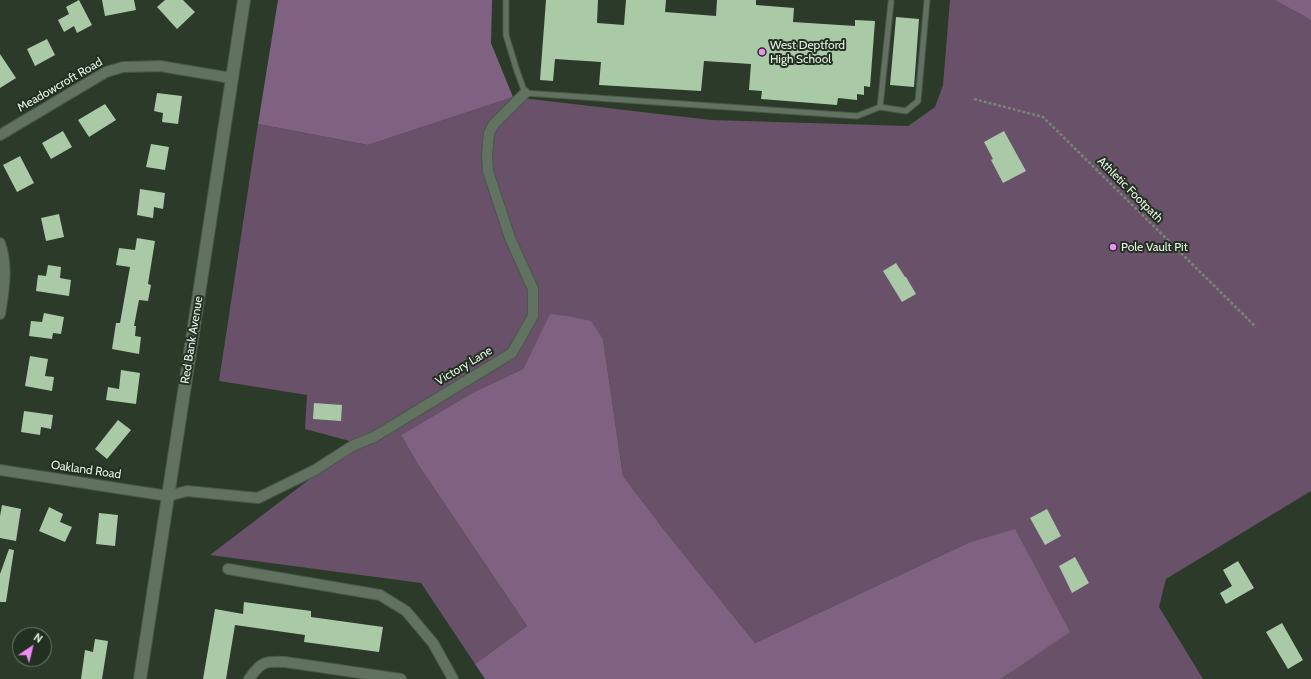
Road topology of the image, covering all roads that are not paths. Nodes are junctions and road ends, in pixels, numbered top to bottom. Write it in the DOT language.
graph roads {
  1 [pos="244,0"];
  2 [pos="506,0"];
  3 [pos="927,0"];
  4 [pos="891,2"];
  5 [pos="231,78"];
  6 [pos="526,93"];
  7 [pos="880,106"];
  8 [pos="0,135"];
  9 [pos="0,243"];
  10 [pos="0,314"];
  11 [pos="0,470"];
  12 [pos="168,496"];
  13 [pos="228,569"];
  14 [pos="140,679"];
  15 [pos="249,679"];
  16 [pos="401,679"];
  17 [pos="453,679"];
  1 -- 5 [label="street, Red Bank Avenue"];
  2 -- 6 [label="lane"];
  3 -- 7 [label="lane"];
  4 -- 7 [label="lane"];
  5 -- 8 [label="street, Meadowcroft Road"];
  5 -- 12 [label="street, Red Bank Avenue"];
  6 -- 7 [label="lane"];
  6 -- 12 [label="street, Victory Lane"];
  9 -- 10 [label="street"];
  11 -- 12 [label="street, Oakland Road"];
  12 -- 14 [label="street, Red Bank Avenue"];
  13 -- 17 [label="street"];
  15 -- 16 [label="street"];
}
